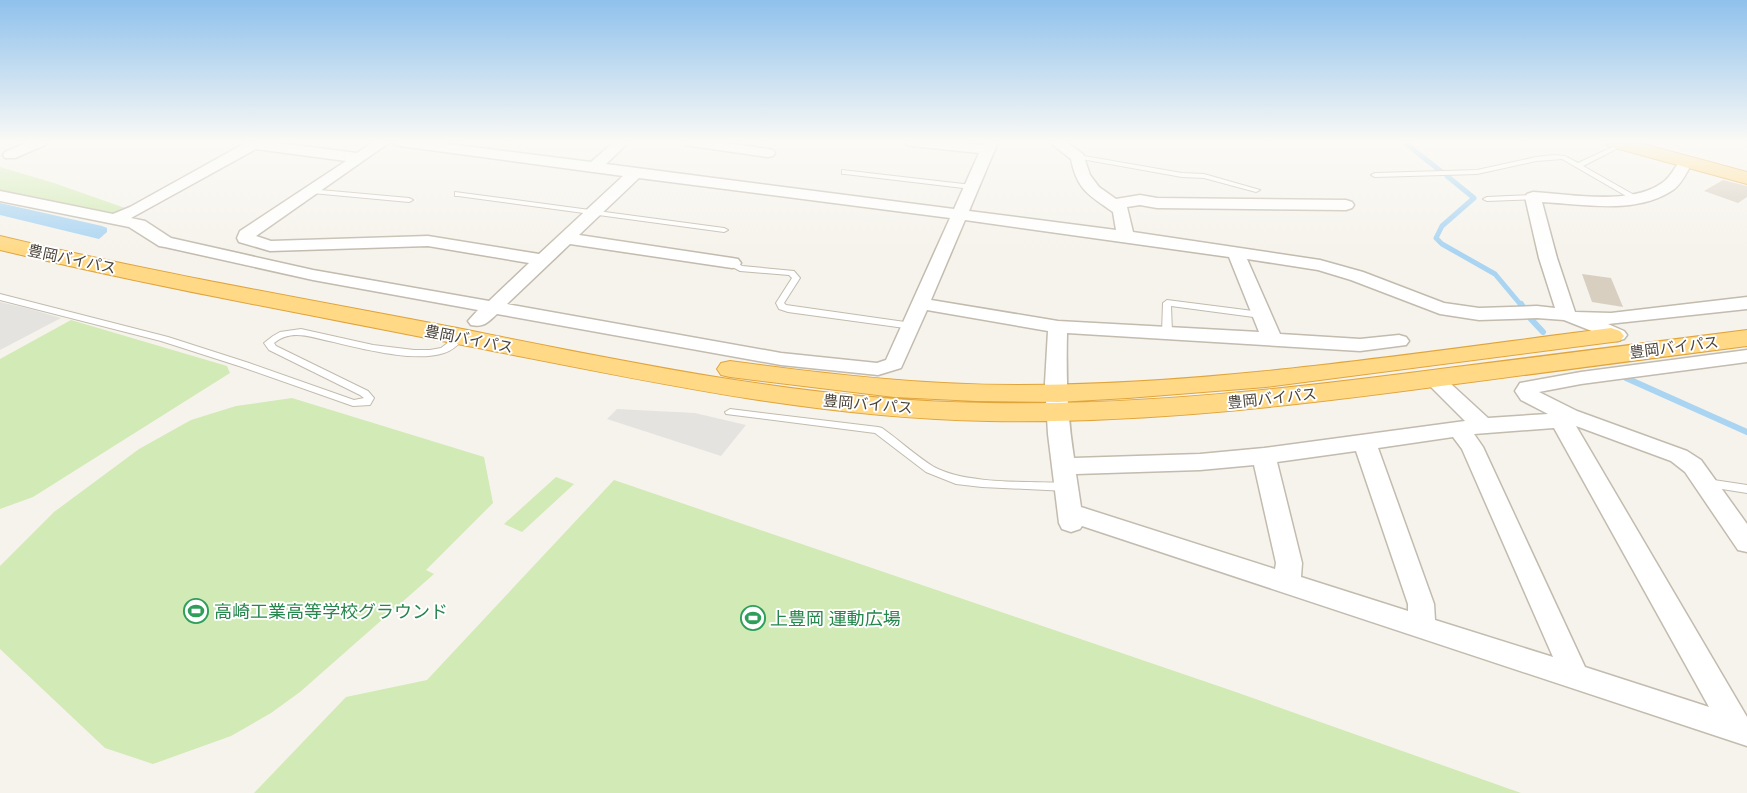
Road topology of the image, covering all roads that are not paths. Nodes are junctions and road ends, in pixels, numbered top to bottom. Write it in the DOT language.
graph roads {
  1 [pos="189,179"];
  2 [pos="329,179"];
  3 [pos="628,179"];
  4 [pos="688,179"];
  5 [pos="904,179"];
  6 [pos="976,179"];
  7 [pos="1084,179"];
  8 [pos="1215,179"];
  9 [pos="1599,179"];
  10 [pos="1673,179"];
  11 [pos="972,187"];
  12 [pos="1256,190"];
  13 [pos="312,191"];
  14 [pos="458,194"];
  15 [pos="0,196"];
  16 [pos="1533,197"];
  17 [pos="1633,198"];
  18 [pos="1487,199"];
  19 [pos="409,200"];
  20 [pos="1113,204"];
  21 [pos="1346,205"];
  22 [pos="594,213"];
  23 [pos="960,215"];
  24 [pos="115,219"];
  25 [pos="0,228"];
  26 [pos="724,230"];
  27 [pos="1125,236"];
  28 [pos="566,238"];
  29 [pos="0,243"];
  30 [pos="1235,252"];
  31 [pos="543,260"];
  32 [pos="732,263"];
  33 [pos="0,297"];
  34 [pos="1747,303"];
  35 [pos="922,304"];
  36 [pos="1260,315"];
  37 [pos="1571,316"];
  38 [pos="1747,318"];
  39 [pos="477,322"];
  40 [pos="912,326"];
  41 [pos="1058,327"];
  42 [pos="1167,332"];
  43 [pos="1617,336"];
  44 [pos="1747,338"];
  45 [pos="1272,339"];
  46 [pos="1399,341"];
  47 [pos="1747,356"];
  48 [pos="1432,378"];
  49 [pos="1057,403"];
  50 [pos="730,412"];
  51 [pos="1565,418"];
  52 [pos="1483,426"];
  53 [pos="1459,430"];
  54 [pos="1365,443"];
  55 [pos="1264,456"];
  56 [pos="1704,482"];
  57 [pos="1747,489"];
  58 [pos="1068,497"];
  59 [pos="1747,543"];
  60 [pos="1287,583"];
  61 [pos="1422,627"];
  62 [pos="1573,675"];
  63 [pos="1742,730"];
  1 -- 24 [label="street"];
  2 -- 13 [label="street"];
  3 -- 22 [label="street"];
  4 -- 23 [label="street"];
  5 -- 11 [label="lane"];
  6 -- 11 [label="street"];
  7 -- 20 [label="street"];
  8 -- 12 [label="lane"];
  9 -- 17 [label="lane"];
  10 -- 17 [label="street"];
  11 -- 23 [label="street"];
  13 -- 19 [label="lane"];
  13 -- 31 [label="street"];
  14 -- 22 [label="lane"];
  15 -- 24 [label="street"];
  16 -- 17 [label="street"];
  16 -- 18 [label="lane"];
  16 -- 37 [label="street"];
  20 -- 21 [label="street"];
  20 -- 27 [label="street"];
  22 -- 26 [label="lane"];
  22 -- 28 [label="street"];
  23 -- 27 [label="street"];
  23 -- 35 [label="street"];
  24 -- 39 [label="street"];
  25 -- 39 [label="highway, 豊岡バイパス"];
  27 -- 30 [label="street"];
  28 -- 31 [label="street"];
  28 -- 32 [label="street"];
  29 -- 39 [label="highway, 豊岡バイパス"];
  30 -- 36 [label="street"];
  30 -- 37 [label="street"];
  31 -- 39 [label="street"];
  32 -- 40 [label="lane"];
  33 -- 39 [label="lane"];
  34 -- 37 [label="street"];
  35 -- 40 [label="street"];
  35 -- 41 [label="street"];
  36 -- 42 [label="lane"];
  36 -- 45 [label="street"];
  37 -- 43 [label="street"];
  38 -- 43 [label="highway, 豊岡バイパス"];
  39 -- 40 [label="street"];
  39 -- 49 [label="highway, 豊岡バイパス"];
  41 -- 42 [label="street"];
  41 -- 49 [label="street"];
  42 -- 45 [label="street"];
  43 -- 49 [label="highway, 豊岡バイパス"];
  44 -- 48 [label="highway, 豊岡バイパス"];
  45 -- 46 [label="street"];
  47 -- 51 [label="street"];
  48 -- 49 [label="highway, 豊岡バイパス"];
  48 -- 52 [label="street"];
  49 -- 58 [label="street"];
  50 -- 58 [label="lane"];
  51 -- 52 [label="street"];
  51 -- 56 [label="street"];
  51 -- 63 [label="street"];
  52 -- 53 [label="street"];
  53 -- 54 [label="street"];
  53 -- 62 [label="street"];
  54 -- 55 [label="street"];
  54 -- 61 [label="street"];
  55 -- 58 [label="street"];
  55 -- 60 [label="street"];
  56 -- 57 [label="lane"];
  56 -- 59 [label="street"];
  58 -- 60 [label="street"];
  60 -- 61 [label="street"];
  61 -- 62 [label="street"];
  62 -- 63 [label="street"];
}
